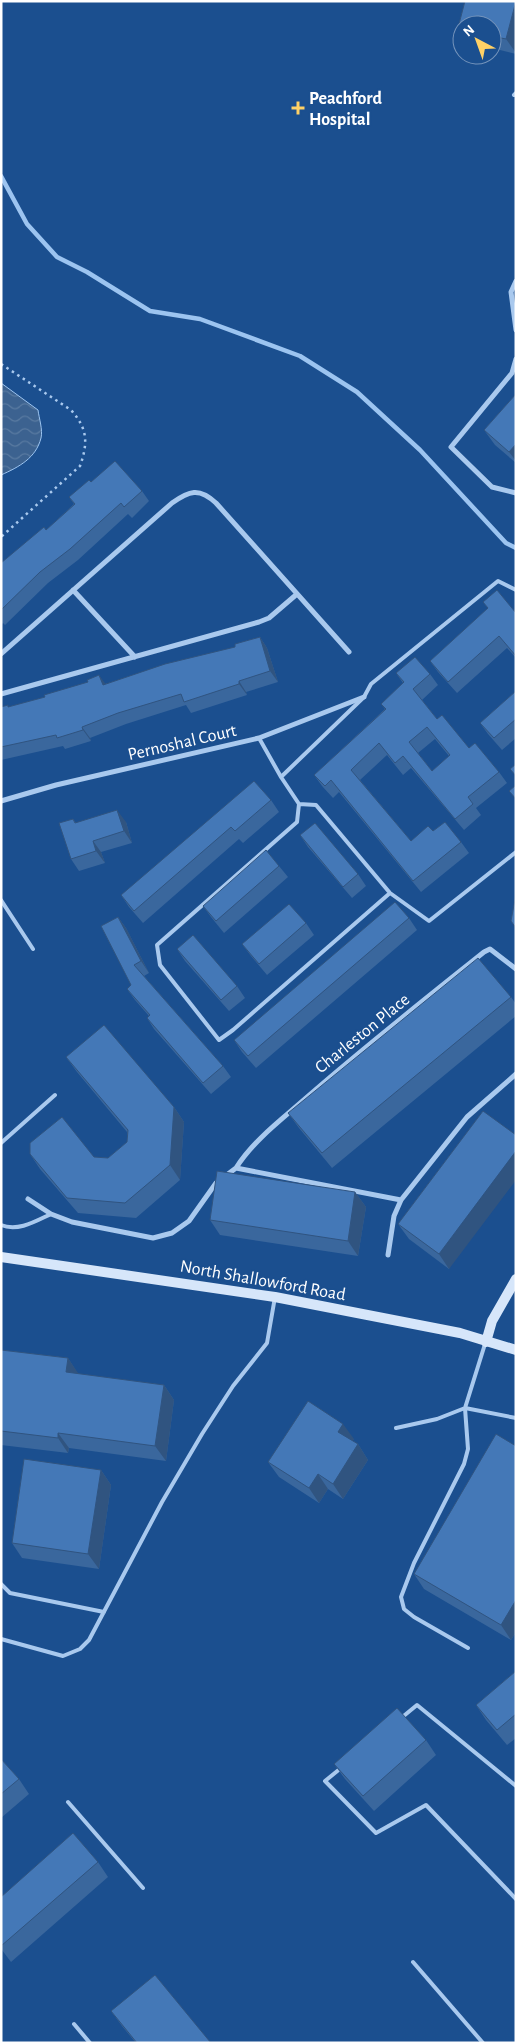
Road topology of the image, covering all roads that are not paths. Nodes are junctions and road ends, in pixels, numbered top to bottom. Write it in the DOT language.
graph roads {
  1 [pos="516,281"];
  2 [pos="516,330"];
  3 [pos="516,359"];
  4 [pos="516,493"];
  5 [pos="73,590"];
  6 [pos="516,590"];
  7 [pos="297,594"];
  8 [pos="348,652"];
  9 [pos="1,654"];
  10 [pos="135,656"];
  11 [pos="1,694"];
  12 [pos="364,697"];
  13 [pos="259,738"];
  14 [pos="281,777"];
  15 [pos="1,801"];
  16 [pos="299,804"];
  17 [pos="516,852"];
  18 [pos="390,893"];
  19 [pos="1,900"];
  20 [pos="32,949"];
  21 [pos="516,969"];
  22 [pos="516,1074"];
  23 [pos="55,1095"];
  24 [pos="1,1143"];
  25 [pos="236,1168"];
  26 [pos="28,1199"];
  27 [pos="400,1200"];
  28 [pos="51,1214"];
  29 [pos="1,1225"];
  30 [pos="388,1255"];
  31 [pos="1,1257"];
  32 [pos="516,1279"];
  33 [pos="275,1297"];
  34 [pos="486,1342"];
  35 [pos="516,1350"];
  36 [pos="465,1408"];
  37 [pos="516,1418"];
  38 [pos="396,1428"];
  39 [pos="1,1584"];
  40 [pos="104,1612"];
  41 [pos="1,1639"];
  42 [pos="468,1648"];
  43 [pos="396,1722"];
  44 [pos="346,1764"];
  45 [pos="516,1786"];
  46 [pos="68,1802"];
  47 [pos="142,1888"];
  48 [pos="516,1899"];
  49 [pos="413,1962"];
  50 [pos="74,2024"];
  51 [pos="90,2043"];
  52 [pos="483,2043"];
  1 -- 2 [label="street"];
  3 -- 4 [label="street"];
  5 -- 7 [label="street"];
  5 -- 9 [label="street"];
  5 -- 10 [label="street"];
  6 -- 12 [label="lane"];
  7 -- 8 [label="street"];
  7 -- 10 [label="street"];
  10 -- 11 [label="street"];
  12 -- 13 [label="street, Pernoshal Court"];
  12 -- 14 [label="lane"];
  13 -- 14 [label="lane"];
  13 -- 15 [label="street, Pernoshal Court"];
  14 -- 16 [label="lane"];
  16 -- 18 [label="lane"];
  16 -- 18 [label="lane"];
  17 -- 18 [label="lane"];
  19 -- 20 [label="lane"];
  21 -- 25 [label="street, Charleston Place"];
  22 -- 27 [label="street"];
  23 -- 24 [label="lane"];
  25 -- 27 [label="street"];
  25 -- 28 [label="street, Charleston Place"];
  26 -- 28 [label="street, Charleston Place"];
  27 -- 30 [label="street"];
  28 -- 29 [label="lane"];
  31 -- 33 [label="street, North Shallowford Road"];
  32 -- 34 [label="street"];
  33 -- 34 [label="street, North Shallowford Road"];
  33 -- 40 [label="lane"];
  34 -- 35 [label="street, North Shallowford Road"];
  34 -- 36 [label="lane"];
  36 -- 37 [label="lane"];
  36 -- 38 [label="lane"];
  36 -- 42 [label="lane"];
  39 -- 40 [label="lane"];
  40 -- 41 [label="lane"];
  43 -- 45 [label="lane"];
  44 -- 48 [label="lane"];
  46 -- 47 [label="lane"];
  49 -- 52 [label="lane"];
  50 -- 51 [label="lane"];
}
